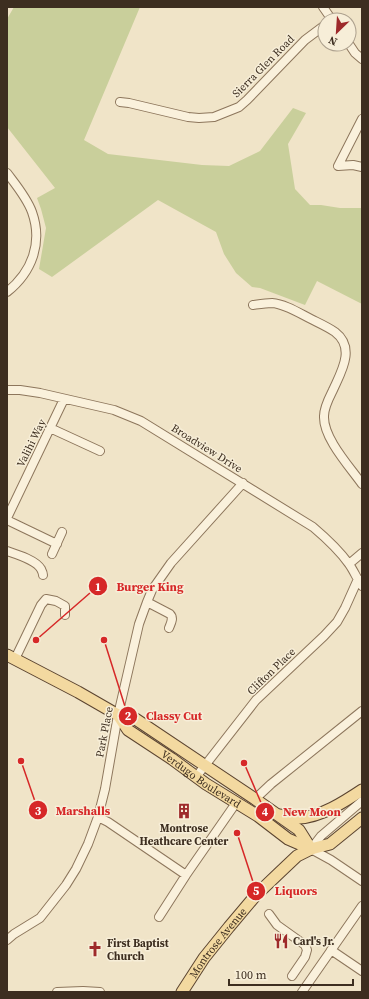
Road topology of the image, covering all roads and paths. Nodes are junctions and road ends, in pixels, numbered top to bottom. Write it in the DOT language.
graph roads {
  1 [pos="317,31"];
  2 [pos="354,52"];
  3 [pos="362,59"];
  4 [pos="120,102"];
  5 [pos="362,119"];
  6 [pos="362,167"];
  7 [pos="7,173"];
  8 [pos="8,289"];
  9 [pos="254,305"];
  10 [pos="7,390"];
  11 [pos="64,399"];
  12 [pos="50,428"];
  13 [pos="100,451"];
  14 [pos="243,483"];
  15 [pos="362,484"];
  16 [pos="7,519"];
  17 [pos="62,532"];
  18 [pos="57,544"];
  19 [pos="7,551"];
  20 [pos="362,553"];
  21 [pos="52,554"];
  22 [pos="349,564"];
  23 [pos="43,576"];
  24 [pos="360,583"];
  25 [pos="147,602"];
  26 [pos="65,615"];
  27 [pos="169,628"];
  28 [pos="11,656"];
  29 [pos="362,711"];
  30 [pos="118,715"];
  31 [pos="205,765"];
  32 [pos="196,777"];
  33 [pos="362,790"];
  34 [pos="255,799"];
  35 [pos="362,801"];
  36 [pos="236,803"];
  37 [pos="274,813"];
  38 [pos="98,817"];
  39 [pos="362,818"];
  40 [pos="311,849"];
  41 [pos="186,875"];
  42 [pos="362,881"];
  43 [pos="362,906"];
  44 [pos="269,914"];
  45 [pos="159,917"];
  46 [pos="7,940"];
  47 [pos="331,950"];
  48 [pos="362,971"];
  49 [pos="292,976"];
  50 [pos="57,992"];
  51 [pos="100,992"];
  52 [pos="182,992"];
  53 [pos="302,992"];
  1 -- 4 [label="street, Sierra Glen Road"];
  2 -- 3 [label="street"];
  5 -- 6 [label="street"];
  7 -- 8 [label="street"];
  9 -- 15 [label="street"];
  10 -- 11 [label="street, Broadview Drive"];
  11 -- 12 [label="street, Valihi Way"];
  11 -- 14 [label="street, Broadview Drive"];
  12 -- 13 [label="street"];
  12 -- 16 [label="street, Valihi Way"];
  14 -- 22 [label="street, Broadview Drive"];
  14 -- 25 [label="street, Park Place"];
  16 -- 18 [label="street"];
  17 -- 18 [label="street"];
  18 -- 21 [label="street"];
  19 -- 23 [label="street"];
  20 -- 22 [label="street"];
  22 -- 24 [label="street, Broadview Drive"];
  24 -- 31 [label="street, Clifton Place"];
  25 -- 27 [label="street"];
  25 -- 30 [label="street, Park Place"];
  26 -- 28 [label="street"];
  28 -- 30 [label="main road, Verdugo Boulevard"];
  29 -- 34 [label="street"];
  30 -- 31 [label="main road, Verdugo Boulevard"];
  30 -- 32 [label="main road, Verdugo Boulevard"];
  30 -- 38 [label="street, Park Place"];
  31 -- 32 [label="street, Clifton Place"];
  31 -- 34 [label="main road, Verdugo Boulevard"];
  32 -- 36 [label="main road, Verdugo Boulevard"];
  33 -- 37 [label="main road"];
  34 -- 37 [label="main road, Verdugo Boulevard"];
  35 -- 40 [label="street"];
  36 -- 40 [label="main road, Verdugo Boulevard"];
  36 -- 41 [label="street"];
  37 -- 40 [label="main road, Verdugo Boulevard"];
  38 -- 41 [label="street"];
  38 -- 46 [label="street, Park Place"];
  39 -- 40 [label="main road, Montrose Avenue"];
  40 -- 42 [label="street"];
  40 -- 52 [label="main road, Montrose Avenue"];
  41 -- 45 [label="street"];
  43 -- 47 [label="street"];
  44 -- 49 [label="street"];
  47 -- 48 [label="street"];
  47 -- 53 [label="street"];
  50 -- 51 [label="street"];
}
